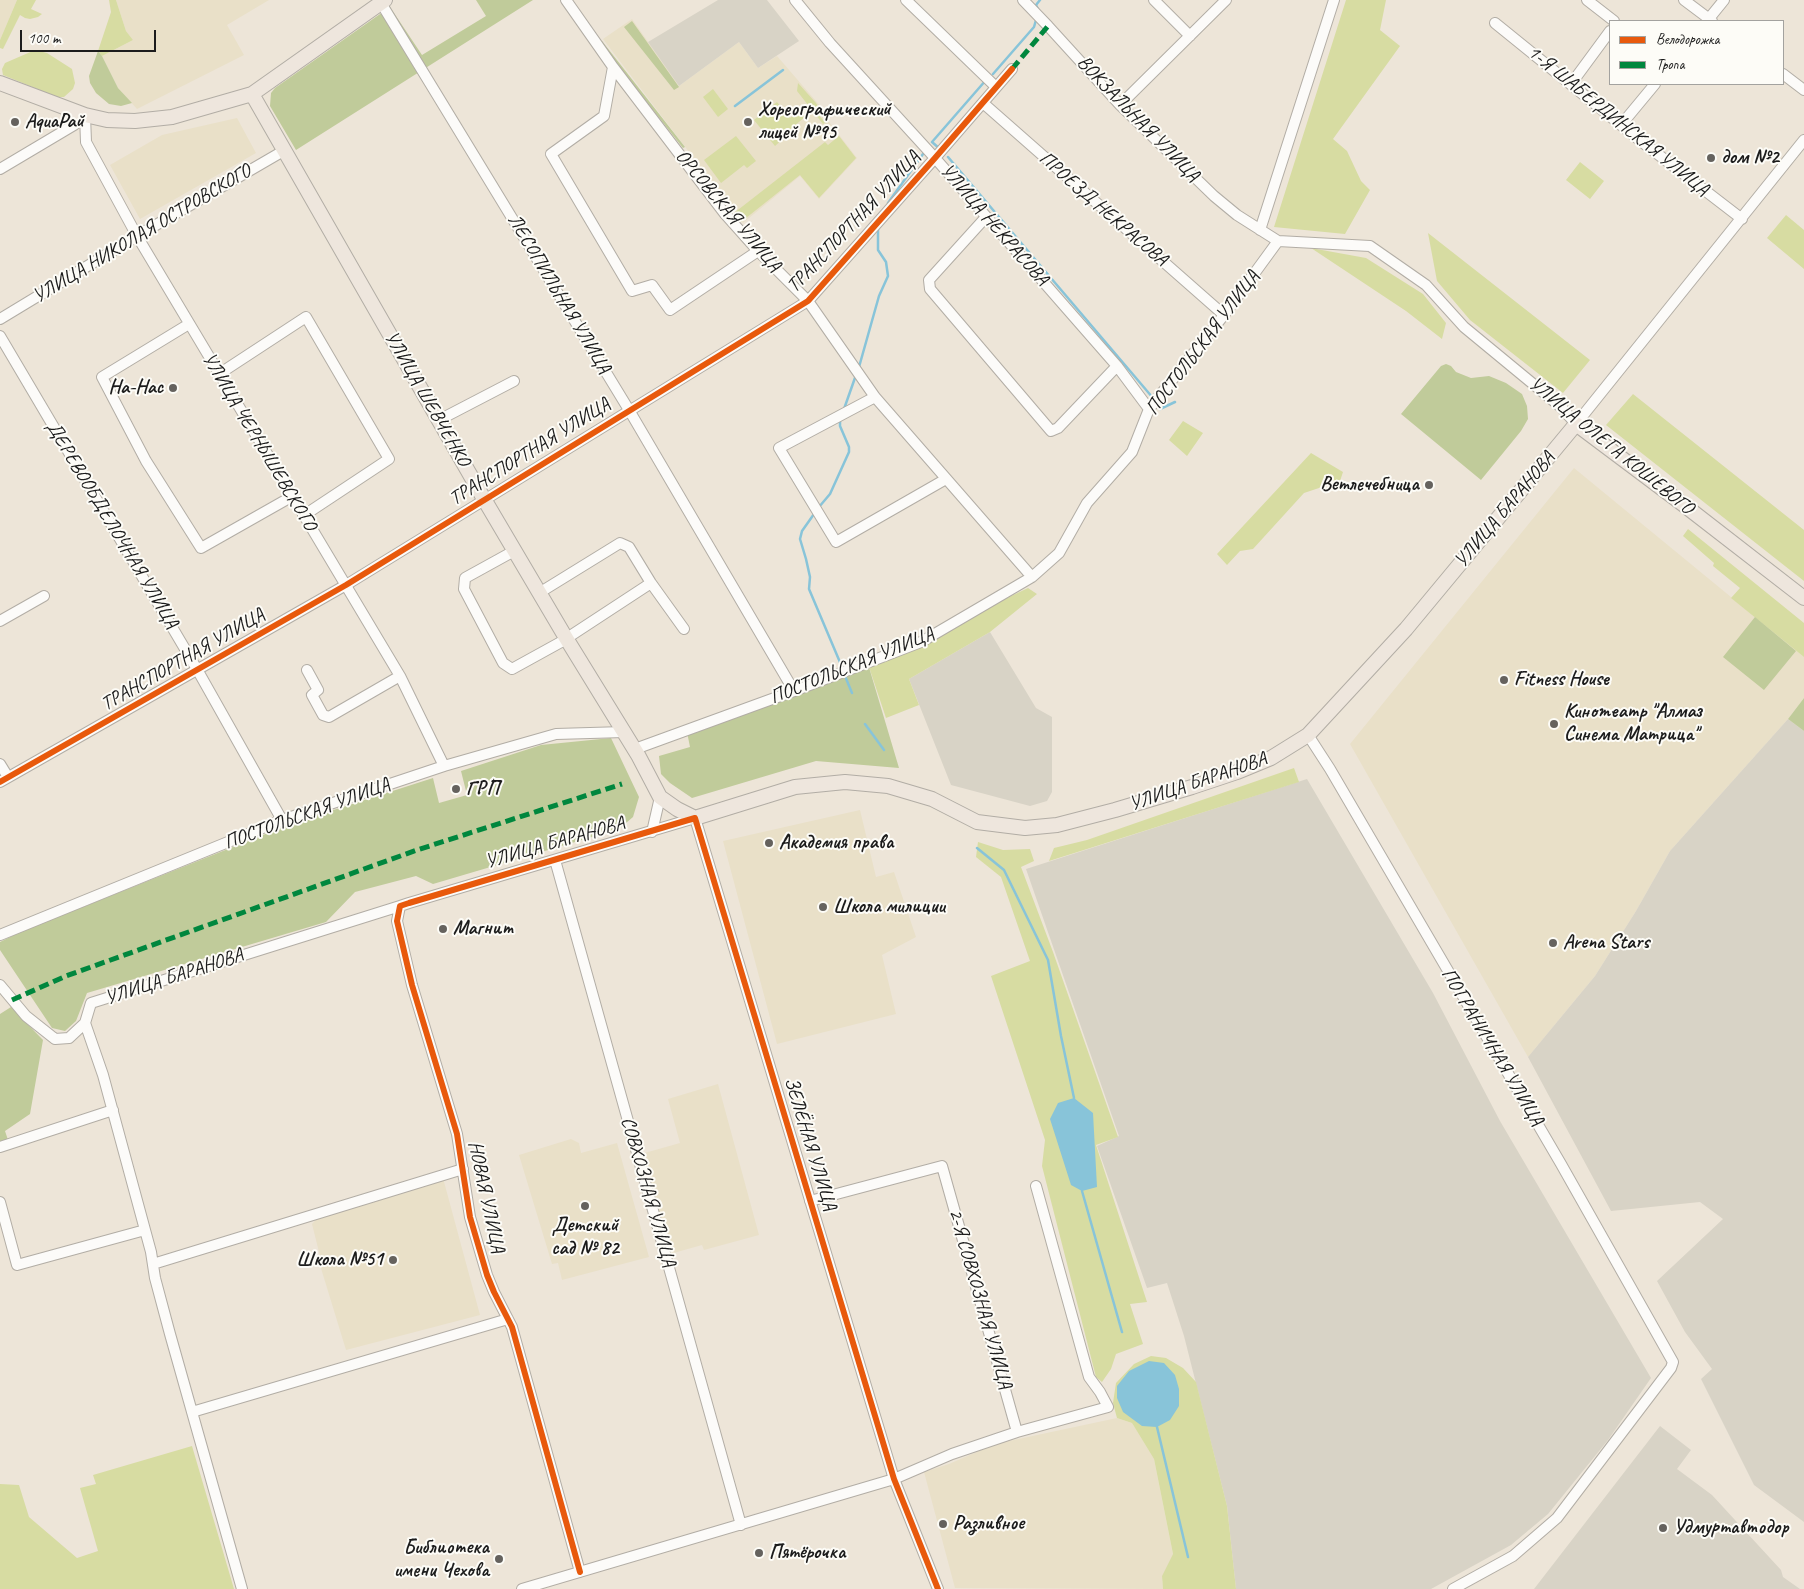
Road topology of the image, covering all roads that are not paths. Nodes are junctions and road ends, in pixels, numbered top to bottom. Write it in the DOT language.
graph roads {
  1 [pos="566,0"];
  2 [pos="795,0"];
  3 [pos="906,0"];
  4 [pos="1154,0"];
  5 [pos="1226,0"];
  6 [pos="1334,0"];
  7 [pos="1587,0"];
  8 [pos="1684,0"];
  9 [pos="1724,0"];
  10 [pos="383,1"];
  11 [pos="1029,2"];
  12 [pos="1613,20"];
  13 [pos="1708,20"];
  14 [pos="1710,20"];
  15 [pos="1495,23"];
  16 [pos="1609,32"];
  17 [pos="1190,36"];
  18 [pos="612,68"];
  19 [pos="1012,69"];
  20 [pos="1784,75"];
  21 [pos="0,83"];
  22 [pos="1571,84"];
  23 [pos="1654,85"];
  24 [pos="996,87"];
  25 [pos="1804,90"];
  26 [pos="252,94"];
  27 [pos="983,103"];
  28 [pos="1120,105"];
  29 [pos="85,115"];
  30 [pos="1621,125"];
  31 [pos="1804,140"];
  32 [pos="285,150"];
  33 [pos="936,158"];
  34 [pos="0,170"];
  35 [pos="986,217"];
  36 [pos="1742,219"];
  37 [pos="1260,230"];
  38 [pos="137,236"];
  39 [pos="1278,241"];
  40 [pos="758,251"];
  41 [pos="808,300"];
  42 [pos="1224,315"];
  43 [pos="0,319"];
  44 [pos="189,324"];
  45 [pos="0,336"];
  46 [pos="1117,366"];
  47 [pos="219,374"];
  48 [pos="514,381"];
  49 [pos="875,397"];
  50 [pos="1149,409"];
  51 [pos="629,410"];
  52 [pos="439,420"];
  53 [pos="1576,424"];
  54 [pos="946,479"];
  55 [pos="292,497"];
  56 [pos="484,499"];
  57 [pos="303,516"];
  58 [pos="514,551"];
  59 [pos="1032,577"];
  60 [pos="651,583"];
  61 [pos="346,585"];
  62 [pos="539,593"];
  63 [pos="44,596"];
  64 [pos="1804,598"];
  65 [pos="0,621"];
  66 [pos="684,629"];
  67 [pos="566,638"];
  68 [pos="307,670"];
  69 [pos="198,671"];
  70 [pos="400,676"];
  71 [pos="794,691"];
  72 [pos="624,732"];
  73 [pos="1308,735"];
  74 [pos="635,749"];
  75 [pos="0,764"];
  76 [pos="444,766"];
  77 [pos="4,780"];
  78 [pos="660,796"];
  79 [pos="695,818"];
  80 [pos="282,820"];
  81 [pos="652,832"];
  82 [pos="555,860"];
  83 [pos="400,906"];
  84 [pos="0,935"];
  85 [pos="0,985"];
  86 [pos="10,998"];
  87 [pos="0,1004"];
  88 [pos="86,1023"];
  89 [pos="113,1110"];
  90 [pos="0,1147"];
  91 [pos="463,1169"];
  92 [pos="1036,1186"];
  93 [pos="810,1201"];
  94 [pos="0,1202"];
  95 [pos="145,1230"];
  96 [pos="153,1264"];
  97 [pos="508,1319"];
  98 [pos="192,1412"];
  99 [pos="1017,1432"];
  100 [pos="894,1479"];
  101 [pos="741,1525"];
  102 [pos="580,1572"];
  103 [pos="242,1589"];
  104 [pos="522,1589"];
  105 [pos="938,1589"];
  106 [pos="1453,1589"];
  1 -- 18 [label="street, ОРСОВСКАЯ УЛИЦА"];
  2 -- 33 [label="street, УЛИЦА НЕКРАСОВА"];
  3 -- 24 [label="street"];
  4 -- 17 [label="street"];
  5 -- 17 [label="street"];
  6 -- 37 [label="street"];
  7 -- 12 [label="street"];
  8 -- 13 [label="street"];
  9 -- 14 [label="street"];
  10 -- 26 [label="main road"];
  10 -- 51 [label="street, ЛЕСОПИЛЬНАЯ УЛИЦА"];
  11 -- 28 [label="street, ВОКЗАЛЬНАЯ УЛИЦА"];
  15 -- 22 [label="street, 1-Я ШАБЕРДИНСКАЯ УЛИЦА"];
  16 -- 22 [label="street"];
  17 -- 28 [label="street"];
  18 -- 40 [label="street, ОРСОВСКАЯ УЛИЦА"];
  18 -- 40 [label="street"];
  19 -- 24 [label="street, ТРАНСПОРТНАЯ УЛИЦА"];
  20 -- 25 [label="street"];
  21 -- 29 [label="main road"];
  22 -- 30 [label="street, 1-Я ШАБЕРДИНСКАЯ УЛИЦА"];
  23 -- 30 [label="street"];
  24 -- 27 [label="street, ТРАНСПОРТНАЯ УЛИЦА"];
  26 -- 29 [label="main road"];
  26 -- 32 [label="main road, УЛИЦА ШЕВЧЕНКО"];
  27 -- 33 [label="street, ТРАНСПОРТНАЯ УЛИЦА"];
  27 -- 42 [label="street, ПРОЕЗД НЕКРАСОВА"];
  28 -- 37 [label="street, ВОКЗАЛЬНАЯ УЛИЦА"];
  29 -- 34 [label="street"];
  29 -- 38 [label="street, УЛИЦА ЧЕРНЫШЕВСКОГО"];
  30 -- 36 [label="street, 1-Я ШАБЕРДИНСКАЯ УЛИЦА"];
  31 -- 36 [label="street, УЛИЦА БАРАНОВА"];
  32 -- 38 [label="street, УЛИЦА НИКОЛАЯ ОСТРОВСКОГО"];
  32 -- 52 [label="main road, УЛИЦА ШЕВЧЕНКО"];
  33 -- 35 [label="street, УЛИЦА НЕКРАСОВА"];
  33 -- 41 [label="street, ТРАНСПОРТНАЯ УЛИЦА"];
  35 -- 46 [label="street, УЛИЦА НЕКРАСОВА"];
  35 -- 46 [label="street"];
  36 -- 53 [label="street, УЛИЦА БАРАНОВА"];
  37 -- 39 [label="street, ВОКЗАЛЬНАЯ УЛИЦА"];
  38 -- 43 [label="street, УЛИЦА НИКОЛАЯ ОСТРОВСКОГО"];
  38 -- 44 [label="street, УЛИЦА ЧЕРНЫШЕВСКОГО"];
  39 -- 42 [label="street, ПОСТОЛЬСКАЯ УЛИЦА"];
  39 -- 53 [label="street, УЛИЦА ОЛЕГА КОШЕВОГО"];
  40 -- 41 [label="street, ОРСОВСКАЯ УЛИЦА"];
  41 -- 49 [label="street, ОРСОВСКАЯ УЛИЦА"];
  41 -- 51 [label="street, ТРАНСПОРТНАЯ УЛИЦА"];
  42 -- 50 [label="street, ПОСТОЛЬСКАЯ УЛИЦА"];
  44 -- 47 [label="street, УЛИЦА ЧЕРНЫШЕВСКОГО"];
  44 -- 55 [label="street"];
  45 -- 69 [label="street, ДЕРЕВООБДЕЛОЧНАЯ УЛИЦА"];
  46 -- 50 [label="street, УЛИЦА НЕКРАСОВА"];
  47 -- 55 [label="street, УЛИЦА ЧЕРНЫШЕВСКОГО"];
  47 -- 57 [label="street"];
  48 -- 52 [label="street"];
  49 -- 54 [label="street, ОРСОВСКАЯ УЛИЦА"];
  49 -- 54 [label="street"];
  50 -- 59 [label="street, ПОСТОЛЬСКАЯ УЛИЦА"];
  51 -- 56 [label="street, ТРАНСПОРТНАЯ УЛИЦА"];
  51 -- 71 [label="street, ЛЕСОПИЛЬНАЯ УЛИЦА"];
  52 -- 56 [label="main road, УЛИЦА ШЕВЧЕНКО"];
  53 -- 64 [label="main road, УЛИЦА ОЛЕГА КОШЕВОГО"];
  53 -- 73 [label="main road, УЛИЦА БАРАНОВА"];
  54 -- 59 [label="street, ОРСОВСКАЯ УЛИЦА"];
  55 -- 57 [label="street, УЛИЦА ЧЕРНЫШЕВСКОГО"];
  56 -- 58 [label="main road, УЛИЦА ШЕВЧЕНКО"];
  56 -- 61 [label="street, ТРАНСПОРТНАЯ УЛИЦА"];
  57 -- 61 [label="street, УЛИЦА ЧЕРНЫШЕВСКОГО"];
  58 -- 62 [label="main road, УЛИЦА ШЕВЧЕНКО"];
  58 -- 67 [label="street"];
  59 -- 71 [label="street, ПОСТОЛЬСКАЯ УЛИЦА"];
  60 -- 62 [label="street"];
  60 -- 66 [label="street"];
  60 -- 67 [label="street"];
  61 -- 69 [label="street, ТРАНСПОРТНАЯ УЛИЦА"];
  61 -- 70 [label="street, УЛИЦА ЧЕРНЫШЕВСКОГО"];
  62 -- 67 [label="main road, УЛИЦА ШЕВЧЕНКО"];
  63 -- 65 [label="street"];
  67 -- 72 [label="main road, УЛИЦА ШЕВЧЕНКО"];
  68 -- 70 [label="street"];
  69 -- 77 [label="street, ТРАНСПОРТНАЯ УЛИЦА"];
  69 -- 80 [label="street, ДЕРЕВООБДЕЛОЧНАЯ УЛИЦА"];
  70 -- 76 [label="street, УЛИЦА ЧЕРНЫШЕВСКОГО"];
  71 -- 74 [label="street, ПОСТОЛЬСКАЯ УЛИЦА"];
  72 -- 74 [label="main road, УЛИЦА ШЕВЧЕНКО"];
  72 -- 76 [label="street, ПОСТОЛЬСКАЯ УЛИЦА"];
  73 -- 79 [label="main road, УЛИЦА БАРАНОВА"];
  73 -- 106 [label="street, ПОГРАНИЧНАЯ УЛИЦА"];
  74 -- 78 [label="main road, УЛИЦА ШЕВЧЕНКО"];
  75 -- 77 [label="street"];
  76 -- 80 [label="street, ПОСТОЛЬСКАЯ УЛИЦА"];
  78 -- 79 [label="main road, УЛИЦА ШЕВЧЕНКО"];
  78 -- 81 [label="street"];
  79 -- 81 [label="street, УЛИЦА БАРАНОВА"];
  79 -- 93 [label="street, ЗЕЛЁНАЯ УЛИЦА"];
  80 -- 84 [label="street, ПОСТОЛЬСКАЯ УЛИЦА"];
  81 -- 82 [label="street, УЛИЦА БАРАНОВА"];
  82 -- 83 [label="street, УЛИЦА БАРАНОВА"];
  82 -- 101 [label="street, СОВХОЗНАЯ УЛИЦА"];
  83 -- 88 [label="street, УЛИЦА БАРАНОВА"];
  83 -- 91 [label="street, НОВАЯ УЛИЦА"];
  85 -- 86 [label="street"];
  86 -- 87 [label="street"];
  86 -- 88 [label="street"];
  88 -- 89 [label="street"];
  89 -- 90 [label="street"];
  89 -- 95 [label="street"];
  91 -- 96 [label="street"];
  91 -- 97 [label="street, НОВАЯ УЛИЦА"];
  92 -- 99 [label="street"];
  93 -- 99 [label="street, 2-Я СОВХОЗНАЯ УЛИЦА"];
  93 -- 100 [label="street, ЗЕЛЁНАЯ УЛИЦА"];
  94 -- 95 [label="street"];
  95 -- 96 [label="street"];
  96 -- 98 [label="street"];
  97 -- 98 [label="street"];
  97 -- 102 [label="street, НОВАЯ УЛИЦА"];
  98 -- 103 [label="street"];
  99 -- 100 [label="street"];
  100 -- 101 [label="street"];
  100 -- 105 [label="street, ЗЕЛЁНАЯ УЛИЦА"];
  101 -- 102 [label="street"];
  102 -- 104 [label="street"];
}
